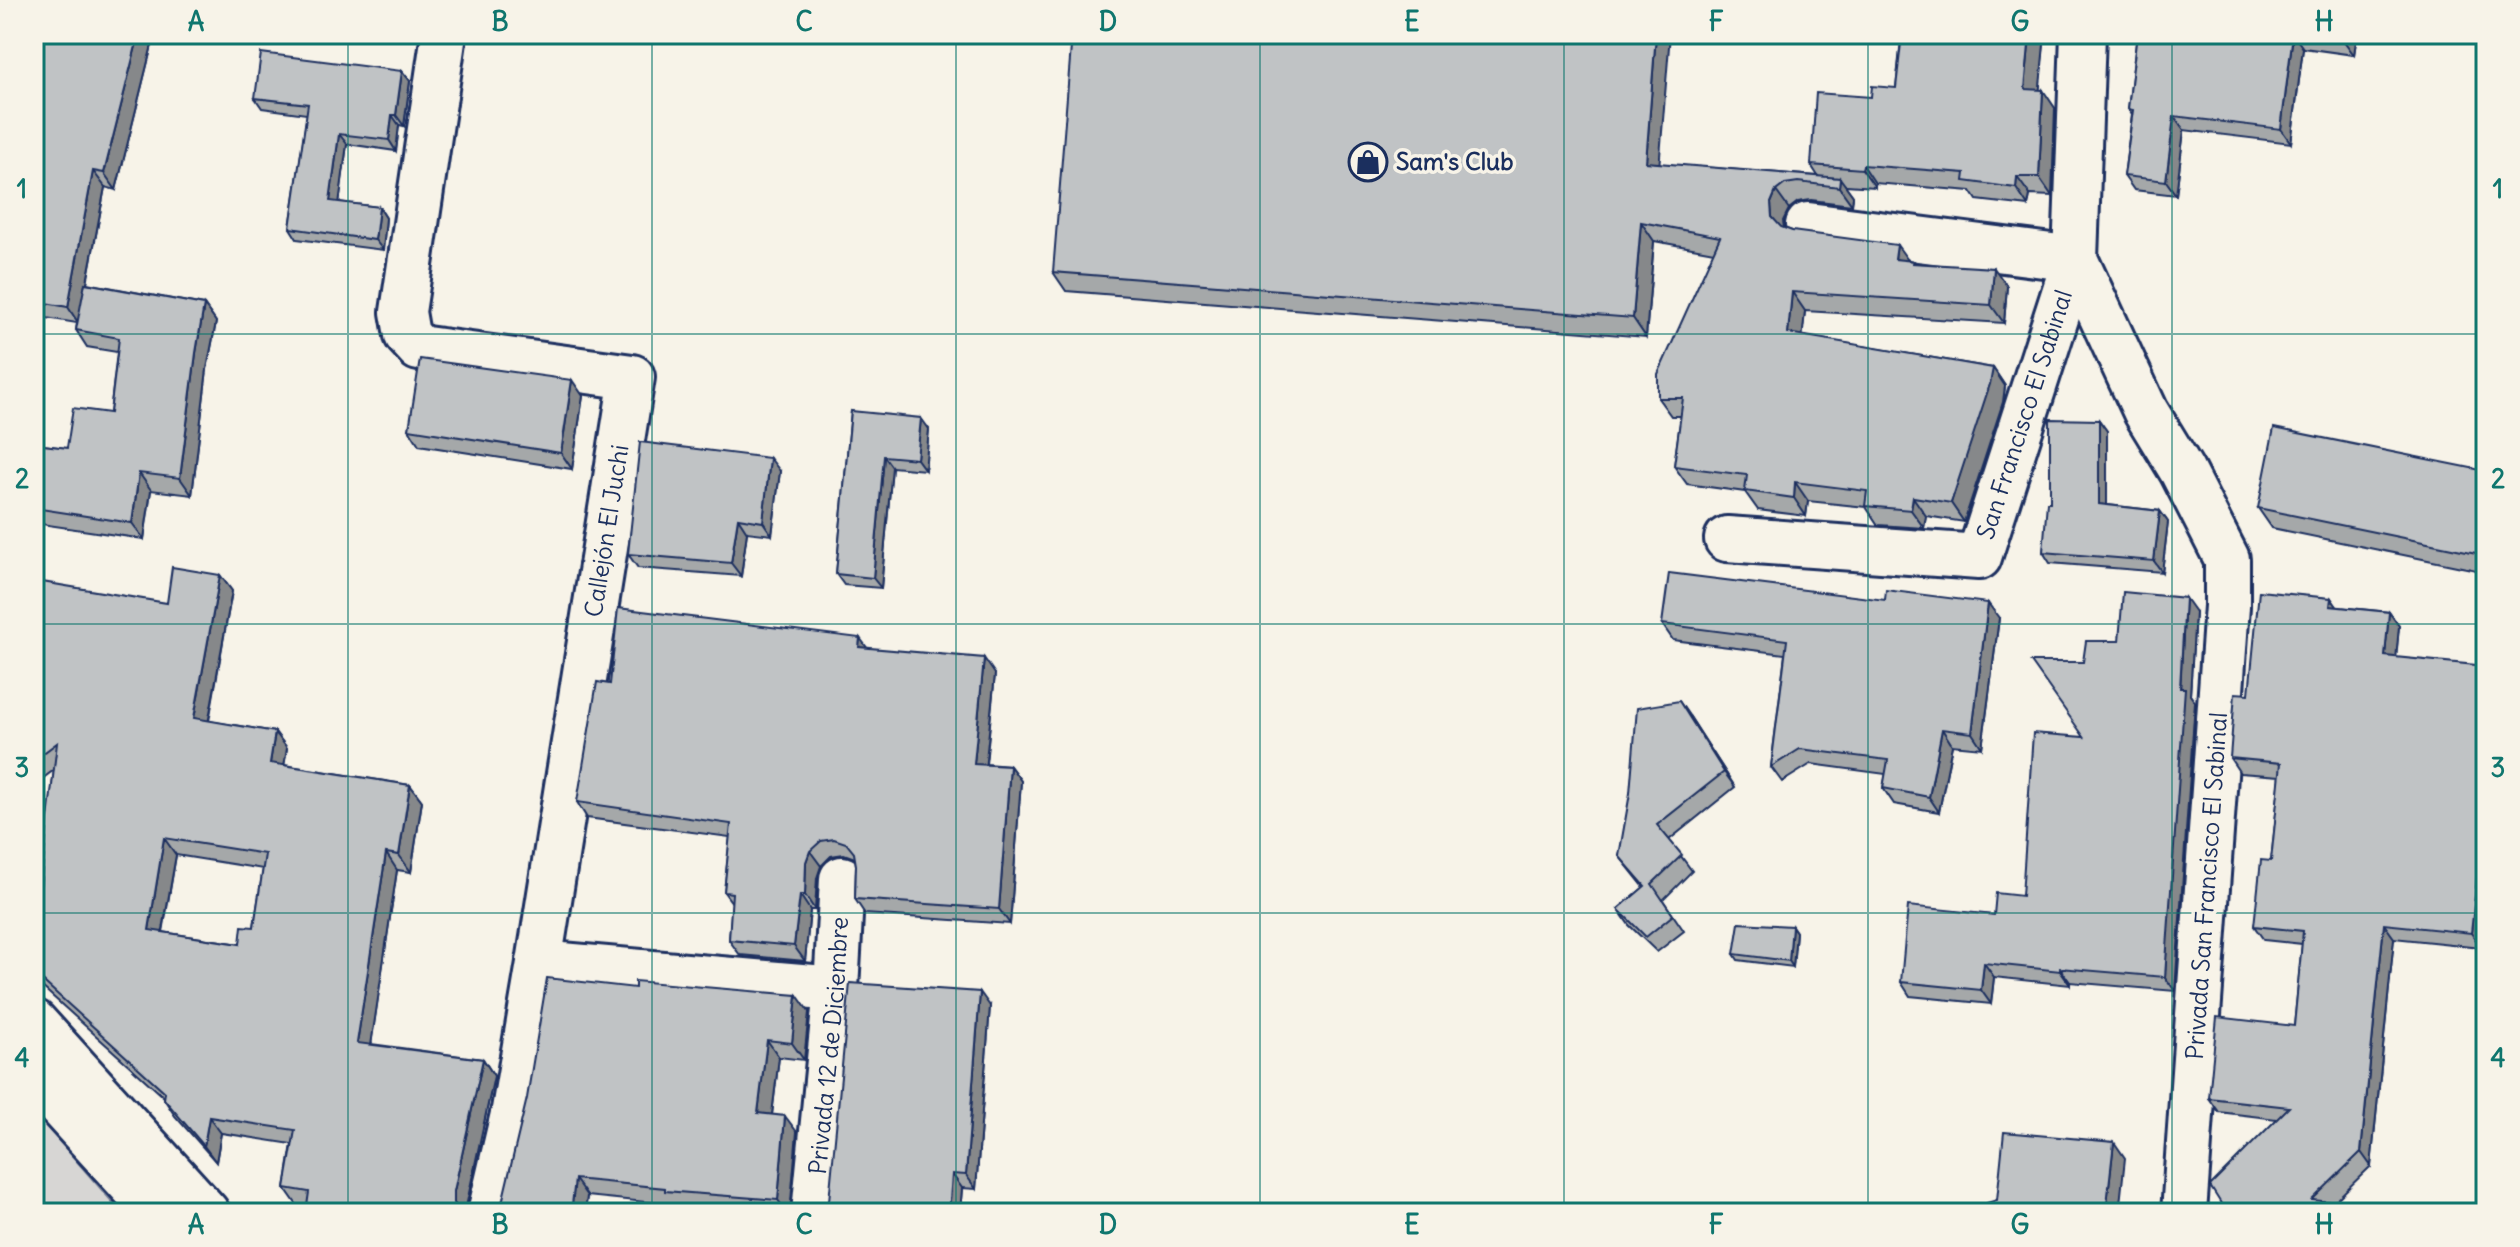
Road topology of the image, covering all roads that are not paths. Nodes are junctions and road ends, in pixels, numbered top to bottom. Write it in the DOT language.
graph roads {
  1 [pos="444,34"];
  2 [pos="2083,34"];
  3 [pos="1808,225"];
  4 [pos="2075,259"];
  5 [pos="1727,539"];
  6 [pos="842,879"];
  7 [pos="539,963"];
  8 [pos="836,989"];
  9 [pos="34,1022"];
  10 [pos="34,1078"];
  11 [pos="157,1213"];
  12 [pos="207,1213"];
  13 [pos="490,1213"];
  14 [pos="814,1213"];
  15 [pos="2184,1213"];
  1 -- 7 [label="street, Callejón El Juchi"];
  2 -- 4 [label="street"];
  3 -- 4 [label="street"];
  4 -- 5 [label="street, San Francisco El Sabinal"];
  4 -- 15 [label="street, Privada San Francisco El Sabinal"];
  6 -- 8 [label="street, Privada 12 de Diciembre"];
  7 -- 8 [label="street"];
  7 -- 13 [label="street, Callejón El Juchi"];
  8 -- 14 [label="street, Privada 12 de Diciembre"];
  9 -- 12 [label="street"];
  10 -- 11 [label="street"];
}
